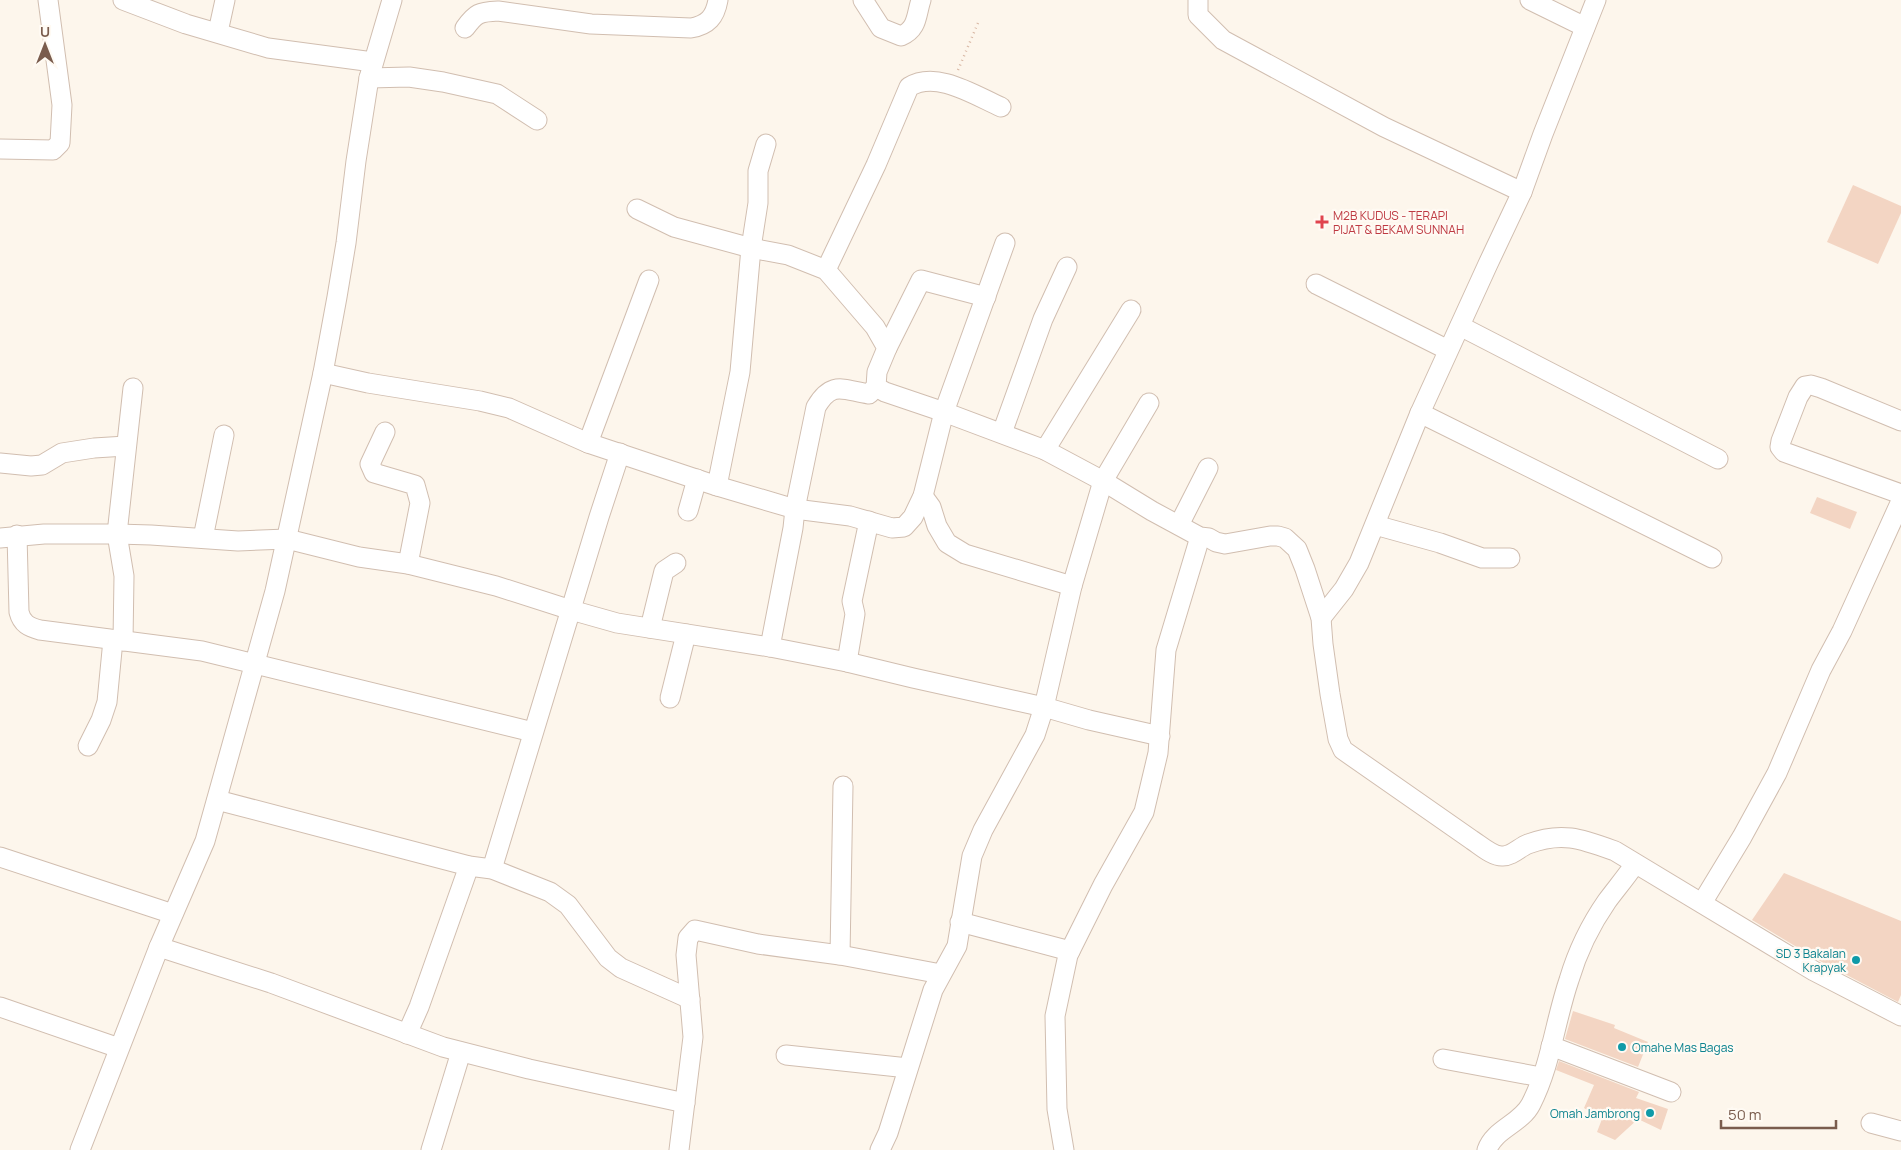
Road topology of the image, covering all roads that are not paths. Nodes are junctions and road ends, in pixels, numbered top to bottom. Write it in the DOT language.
graph roads {
  1 [pos="47,0"];
  2 [pos="123,0"];
  3 [pos="224,0"];
  4 [pos="392,0"];
  5 [pos="718,0"];
  6 [pos="863,0"];
  7 [pos="921,0"];
  8 [pos="1198,0"];
  9 [pos="1530,0"];
  10 [pos="1596,0"];
  11 [pos="1585,27"];
  12 [pos="465,28"];
  13 [pos="218,32"];
  14 [pos="371,70"];
  15 [pos="1001,107"];
  16 [pos="537,120"];
  17 [pos="766,144"];
  18 [pos="0,149"];
  19 [pos="1522,192"];
  20 [pos="638,209"];
  21 [pos="1006,243"];
  22 [pos="750,248"];
  23 [pos="1067,267"];
  24 [pos="826,270"];
  25 [pos="649,280"];
  26 [pos="1316,284"];
  27 [pos="986,297"];
  28 [pos="1131,310"];
  29 [pos="1460,326"];
  30 [pos="886,348"];
  31 [pos="1448,350"];
  32 [pos="323,373"];
  33 [pos="876,387"];
  34 [pos="133,388"];
  35 [pos="1149,403"];
  36 [pos="944,412"];
  37 [pos="1420,413"];
  38 [pos="1901,421"];
  39 [pos="385,432"];
  40 [pos="1002,434"];
  41 [pos="224,435"];
  42 [pos="588,443"];
  43 [pos="126,446"];
  44 [pos="1045,450"];
  45 [pos="620,453"];
  46 [pos="1718,459"];
  47 [pos="0,463"];
  48 [pos="1208,468"];
  49 [pos="697,479"];
  50 [pos="1103,481"];
  51 [pos="717,486"];
  52 [pos="1901,494"];
  53 [pos="923,496"];
  54 [pos="1901,501"];
  55 [pos="795,509"];
  56 [pos="688,511"];
  57 [pos="870,521"];
  58 [pos="1179,525"];
  59 [pos="1375,525"];
  60 [pos="117,534"];
  61 [pos="9,536"];
  62 [pos="1200,537"];
  63 [pos="202,538"];
  64 [pos="287,539"];
  65 [pos="1510,558"];
  66 [pos="1712,558"];
  67 [pos="676,563"];
  68 [pos="408,564"];
  69 [pos="1072,586"];
  70 [pos="570,610"];
  71 [pos="1321,618"];
  72 [pos="650,628"];
  73 [pos="686,634"];
  74 [pos="118,641"];
  75 [pos="770,647"];
  76 [pos="847,662"];
  77 [pos="254,664"];
  78 [pos="670,698"];
  79 [pos="1044,707"];
  80 [pos="533,732"];
  81 [pos="1160,736"];
  82 [pos="88,746"];
  83 [pos="843,786"];
  84 [pos="217,800"];
  85 [pos="0,857"];
  86 [pos="1635,864"];
  87 [pos="469,866"];
  88 [pos="492,869"];
  89 [pos="1702,903"];
  90 [pos="173,914"];
  91 [pos="960,922"];
  92 [pos="159,947"];
  93 [pos="1070,951"];
  94 [pos="840,955"];
  95 [pos="941,974"];
  96 [pos="690,999"];
  97 [pos="0,1006"];
  98 [pos="1901,1016"];
  99 [pos="407,1034"];
  100 [pos="1551,1046"];
  101 [pos="119,1048"];
  102 [pos="461,1052"];
  103 [pos="786,1055"];
  104 [pos="1443,1059"];
  105 [pos="908,1068"];
  106 [pos="1541,1078"];
  107 [pos="1671,1092"];
  108 [pos="685,1103"];
  109 [pos="1871,1123"];
  110 [pos="1901,1131"];
  111 [pos="84,1149"];
  112 [pos="431,1150"];
  113 [pos="679,1150"];
  114 [pos="880,1150"];
  115 [pos="1064,1150"];
  116 [pos="1487,1150"];
  1 -- 18 [label="street"];
  2 -- 13 [label="street"];
  3 -- 13 [label="street"];
  4 -- 14 [label="street"];
  5 -- 12 [label="street"];
  6 -- 7 [label="street"];
  8 -- 19 [label="street"];
  9 -- 11 [label="street"];
  10 -- 11 [label="street"];
  11 -- 19 [label="street"];
  13 -- 14 [label="street"];
  14 -- 16 [label="street"];
  14 -- 32 [label="street"];
  15 -- 24 [label="street"];
  17 -- 22 [label="street"];
  19 -- 29 [label="street"];
  20 -- 22 [label="street"];
  21 -- 27 [label="street"];
  22 -- 24 [label="street"];
  22 -- 51 [label="street"];
  23 -- 40 [label="street"];
  24 -- 30 [label="street"];
  25 -- 42 [label="street"];
  26 -- 31 [label="street"];
  27 -- 30 [label="street"];
  27 -- 36 [label="street"];
  28 -- 44 [label="street"];
  29 -- 31 [label="street"];
  29 -- 46 [label="street"];
  30 -- 33 [label="street"];
  31 -- 37 [label="street"];
  32 -- 42 [label="street"];
  32 -- 64 [label="street"];
  33 -- 36 [label="street"];
  33 -- 55 [label="street"];
  34 -- 43 [label="street"];
  35 -- 50 [label="street"];
  36 -- 40 [label="street"];
  36 -- 53 [label="street"];
  37 -- 59 [label="street"];
  37 -- 66 [label="street"];
  38 -- 52 [label="street"];
  39 -- 68 [label="street"];
  40 -- 44 [label="street"];
  41 -- 63 [label="street"];
  42 -- 45 [label="street"];
  43 -- 47 [label="street"];
  43 -- 60 [label="street"];
  44 -- 50 [label="street"];
  45 -- 49 [label="street"];
  45 -- 70 [label="street"];
  48 -- 58 [label="street"];
  49 -- 51 [label="street"];
  49 -- 56 [label="street"];
  50 -- 58 [label="street"];
  50 -- 69 [label="street"];
  51 -- 55 [label="street"];
  53 -- 57 [label="street"];
  53 -- 69 [label="street"];
  54 -- 89 [label="street"];
  55 -- 57 [label="street"];
  55 -- 75 [label="street"];
  57 -- 76 [label="street"];
  58 -- 62 [label="street"];
  59 -- 65 [label="street"];
  59 -- 71 [label="street"];
  60 -- 61 [label="street"];
  60 -- 63 [label="street"];
  60 -- 74 [label="street"];
  61 -- 74 [label="street"];
  62 -- 71 [label="street"];
  62 -- 81 [label="street"];
  63 -- 64 [label="street"];
  64 -- 68 [label="street"];
  64 -- 77 [label="street"];
  67 -- 72 [label="street"];
  68 -- 70 [label="street"];
  69 -- 79 [label="street"];
  70 -- 72 [label="street"];
  70 -- 80 [label="street"];
  71 -- 86 [label="street"];
  72 -- 73 [label="street"];
  73 -- 75 [label="street"];
  73 -- 78 [label="street"];
  74 -- 77 [label="street"];
  74 -- 82 [label="street"];
  75 -- 76 [label="street"];
  76 -- 79 [label="street"];
  77 -- 80 [label="street"];
  77 -- 84 [label="street"];
  79 -- 81 [label="street"];
  79 -- 91 [label="street"];
  80 -- 88 [label="street"];
  81 -- 93 [label="street"];
  83 -- 94 [label="street"];
  84 -- 87 [label="street"];
  84 -- 90 [label="street"];
  85 -- 90 [label="street"];
  86 -- 89 [label="street"];
  86 -- 100 [label="street"];
  87 -- 88 [label="street"];
  87 -- 99 [label="street"];
  88 -- 96 [label="street"];
  89 -- 98 [label="street"];
  90 -- 92 [label="street"];
  91 -- 93 [label="street"];
  91 -- 95 [label="street"];
  92 -- 99 [label="street"];
  92 -- 101 [label="street"];
  93 -- 115 [label="street"];
  94 -- 95 [label="street"];
  94 -- 96 [label="street"];
  95 -- 105 [label="street"];
  96 -- 108 [label="street"];
  97 -- 101 [label="street"];
  99 -- 102 [label="street"];
  100 -- 106 [label="street"];
  100 -- 107 [label="street"];
  101 -- 111 [label="street"];
  102 -- 108 [label="street"];
  102 -- 112 [label="street"];
  103 -- 105 [label="street"];
  104 -- 106 [label="street"];
  105 -- 114 [label="street"];
  106 -- 116 [label="street"];
  108 -- 113 [label="street"];
  109 -- 110 [label="street"];
}
